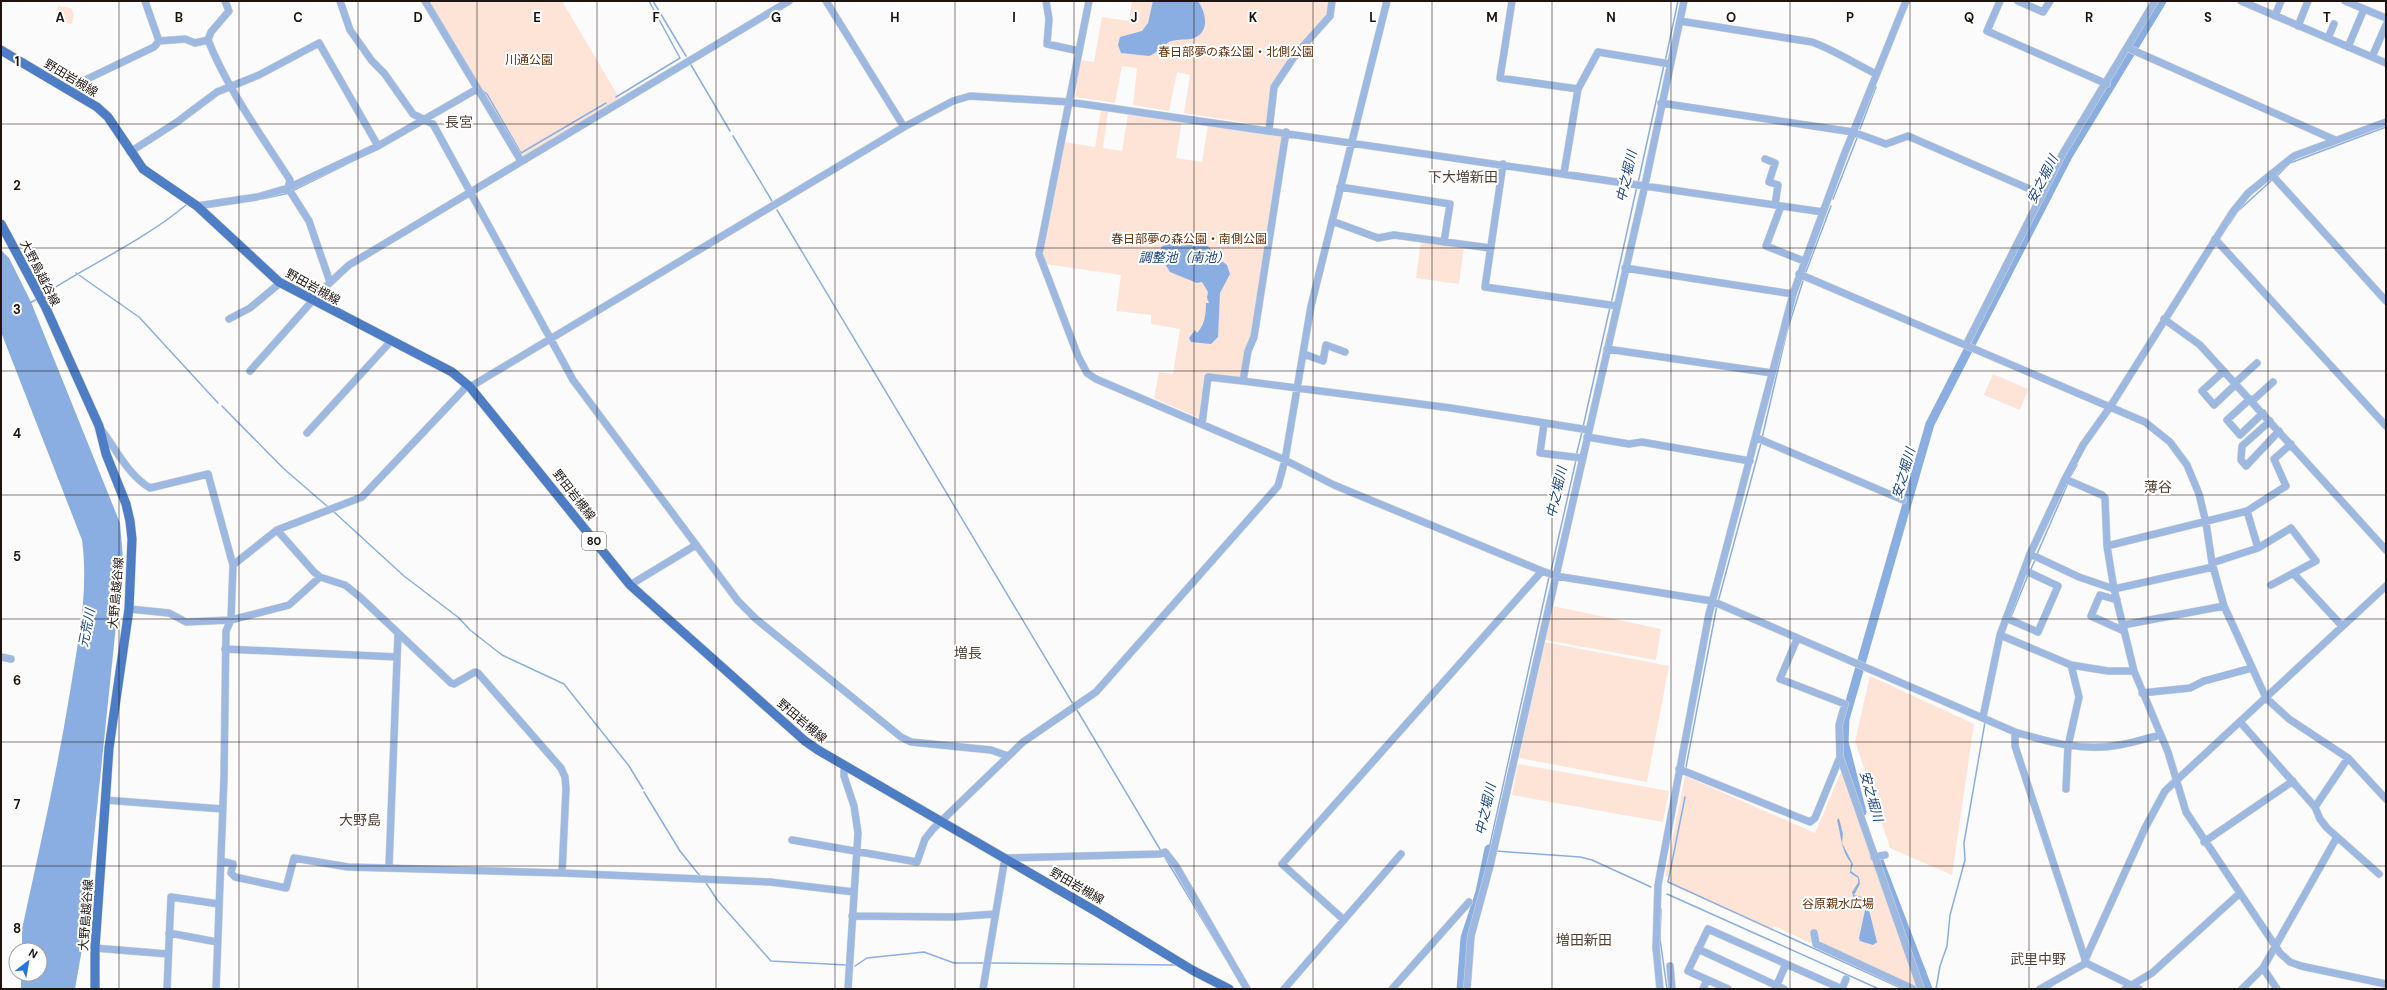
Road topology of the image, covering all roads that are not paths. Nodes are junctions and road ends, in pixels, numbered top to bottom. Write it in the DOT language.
graph roads {
  1 [pos="145,1"];
  2 [pos="225,1"];
  3 [pos="340,1"];
  4 [pos="425,1"];
  5 [pos="789,1"];
  6 [pos="826,1"];
  7 [pos="1046,1"];
  8 [pos="1089,1"];
  9 [pos="1332,1"];
  10 [pos="1387,1"];
  11 [pos="1512,1"];
  12 [pos="1684,1"];
  13 [pos="1906,1"];
  14 [pos="2000,1"];
  15 [pos="2018,1"];
  16 [pos="2050,1"];
  17 [pos="2156,1"];
  18 [pos="2241,1"];
  19 [pos="2281,1"];
  20 [pos="2308,1"];
  21 [pos="2345,1"];
  22 [pos="2364,9"];
  23 [pos="2275,16"];
  24 [pos="2386,18"];
  25 [pos="1680,21"];
  26 [pos="2334,24"];
  27 [pos="2386,25"];
  28 [pos="2298,26"];
  29 [pos="2328,38"];
  30 [pos="208,40"];
  31 [pos="159,41"];
  32 [pos="2348,47"];
  33 [pos="2128,48"];
  34 [pos="1,50"];
  35 [pos="1079,51"];
  36 [pos="2372,57"];
  37 [pos="2386,63"];
  38 [pos="1670,64"];
  39 [pos="1876,74"];
  40 [pos="2107,84"];
  41 [pos="231,88"];
  42 [pos="477,89"];
  43 [pos="1578,89"];
  44 [pos="74,93"];
  45 [pos="1069,102"];
  46 [pos="1661,103"];
  47 [pos="423,120"];
  48 [pos="2386,122"];
  49 [pos="904,127"];
  50 [pos="1269,130"];
  51 [pos="1286,132"];
  52 [pos="1853,132"];
  53 [pos="2335,140"];
  54 [pos="1352,142"];
  55 [pos="378,146"];
  56 [pos="130,152"];
  57 [pos="1766,159"];
  58 [pos="521,160"];
  59 [pos="1503,164"];
  60 [pos="1564,174"];
  61 [pos="2271,174"];
  62 [pos="1645,185"];
  63 [pos="1340,187"];
  64 [pos="289,190"];
  65 [pos="470,192"];
  66 [pos="2041,194"];
  67 [pos="1778,205"];
  68 [pos="197,206"];
  69 [pos="1823,212"];
  70 [pos="1332,221"];
  71 [pos="1,224"];
  72 [pos="2215,239"];
  73 [pos="1444,242"];
  74 [pos="1490,248"];
  75 [pos="1804,262"];
  76 [pos="1626,268"];
  77 [pos="1800,274"];
  78 [pos="330,282"];
  79 [pos="280,283"];
  80 [pos="1792,294"];
  81 [pos="2386,301"];
  82 [pos="313,302"];
  83 [pos="1612,305"];
  84 [pos="229,319"];
  85 [pos="2164,319"];
  86 [pos="550,339"];
  87 [pos="391,341"];
  88 [pos="1966,345"];
  89 [pos="1607,349"];
  90 [pos="1345,352"];
  91 [pos="1304,354"];
  92 [pos="2257,363"];
  93 [pos="250,371"];
  94 [pos="2224,371"];
  95 [pos="1772,373"];
  96 [pos="1243,381"];
  97 [pos="2273,382"];
  98 [pos="2236,384"];
  99 [pos="469,386"];
  100 [pos="1297,389"];
  101 [pos="2251,400"];
  102 [pos="2110,407"];
  103 [pos="2263,413"];
  104 [pos="2270,421"];
  105 [pos="1202,424"];
  106 [pos="1544,424"];
  107 [pos="99,426"];
  108 [pos="2386,426"];
  109 [pos="1589,430"];
  110 [pos="2279,431"];
  111 [pos="307,433"];
  112 [pos="1587,437"];
  113 [pos="1760,439"];
  114 [pos="2291,444"];
  115 [pos="1582,458"];
  116 [pos="1285,460"];
  117 [pos="1750,461"];
  118 [pos="2065,479"];
  119 [pos="1903,500"];
  120 [pos="2247,512"];
  121 [pos="2206,523"];
  122 [pos="277,530"];
  123 [pos="696,545"];
  124 [pos="2107,546"];
  125 [pos="2258,548"];
  126 [pos="2386,550"];
  127 [pos="2030,554"];
  128 [pos="232,564"];
  129 [pos="2212,565"];
  130 [pos="2024,570"];
  131 [pos="1550,574"];
  132 [pos="2293,574"];
  133 [pos="320,577"];
  134 [pos="630,585"];
  135 [pos="2271,586"];
  136 [pos="2386,586"];
  137 [pos="2114,589"];
  138 [pos="2117,600"];
  139 [pos="1716,603"];
  140 [pos="2224,606"];
  141 [pos="129,609"];
  142 [pos="2006,618"];
  143 [pos="231,620"];
  144 [pos="2342,626"];
  145 [pos="2123,628"];
  146 [pos="398,634"];
  147 [pos="2000,634"];
  148 [pos="1797,639"];
  149 [pos="225,649"];
  150 [pos="1,657"];
  151 [pos="397,657"];
  152 [pos="11,659"];
  153 [pos="2071,665"];
  154 [pos="2252,668"];
  155 [pos="2134,671"];
  156 [pos="2142,693"];
  157 [pos="2266,698"];
  158 [pos="1985,718"];
  159 [pos="2241,723"];
  160 [pos="2015,732"];
  161 [pos="2161,735"];
  162 [pos="2068,746"];
  163 [pos="1008,756"];
  164 [pos="1840,758"];
  165 [pos="2348,758"];
  166 [pos="844,766"];
  167 [pos="1679,769"];
  168 [pos="2178,782"];
  169 [pos="2293,782"];
  170 [pos="2066,789"];
  171 [pos="2386,799"];
  172 [pos="105,800"];
  173 [pos="2315,807"];
  174 [pos="222,809"];
  175 [pos="942,821"];
  176 [pos="2337,838"];
  177 [pos="792,840"];
  178 [pos="2204,842"];
  179 [pos="857,850"];
  180 [pos="1401,854"];
  181 [pos="1885,855"];
  182 [pos="1874,857"];
  183 [pos="1005,858"];
  184 [pos="221,861"];
  185 [pos="389,867"];
  186 [pos="562,873"];
  187 [pos="2378,874"];
  188 [pos="854,892"];
  189 [pos="2240,893"];
  190 [pos="1469,902"];
  191 [pos="219,904"];
  192 [pos="995,914"];
  193 [pos="852,916"];
  194 [pos="1344,920"];
  195 [pos="170,933"];
  196 [pos="1814,933"];
  197 [pos="218,942"];
  198 [pos="2275,947"];
  199 [pos="95,948"];
  200 [pos="1698,949"];
  201 [pos="168,954"];
  202 [pos="2086,961"];
  203 [pos="1786,964"];
  204 [pos="1670,966"];
  205 [pos="2263,968"];
  206 [pos="1846,979"];
  207 [pos="1707,980"];
  208 [pos="2386,984"];
  209 [pos="2128,986"];
  210 [pos="1775,987"];
  211 [pos="95,989"];
  212 [pos="167,989"];
  213 [pos="216,989"];
  214 [pos="848,989"];
  215 [pos="983,989"];
  216 [pos="1229,989"];
  217 [pos="1247,989"];
  218 [pos="1284,989"];
  219 [pos="1392,989"];
  220 [pos="1467,989"];
  221 [pos="1660,989"];
  222 [pos="1672,989"];
  223 [pos="1703,989"];
  224 [pos="1728,989"];
  225 [pos="1784,989"];
  226 [pos="1842,989"];
  227 [pos="1913,989"];
  228 [pos="1921,989"];
  229 [pos="2040,989"];
  230 [pos="2139,989"];
  231 [pos="2242,989"];
  232 [pos="2277,989"];
  1 -- 31 [label="street"];
  2 -- 30 [label="street"];
  3 -- 47 [label="street"];
  4 -- 42 [label="street"];
  5 -- 58 [label="street"];
  6 -- 49 [label="street"];
  7 -- 35 [label="street"];
  8 -- 35 [label="street"];
  9 -- 50 [label="street"];
  10 -- 54 [label="street"];
  11 -- 43 [label="street"];
  12 -- 25 [label="street"];
  13 -- 39 [label="street"];
  14 -- 40 [label="street"];
  15 -- 16 [label="street"];
  17 -- 33 [label="street"];
  18 -- 23 [label="street"];
  19 -- 23 [label="street"];
  20 -- 28 [label="street"];
  21 -- 22 [label="street"];
  22 -- 24 [label="street"];
  22 -- 32 [label="street"];
  23 -- 28 [label="street"];
  25 -- 38 [label="street"];
  25 -- 39 [label="street"];
  26 -- 29 [label="street"];
  27 -- 36 [label="street"];
  28 -- 29 [label="street"];
  29 -- 32 [label="street"];
  30 -- 31 [label="street"];
  30 -- 41 [label="street"];
  31 -- 44 [label="street"];
  32 -- 36 [label="street"];
  33 -- 40 [label="street"];
  33 -- 53 [label="street"];
  34 -- 44 [label="main road, 野田岩槻線 / 80"];
  35 -- 45 [label="street"];
  36 -- 37 [label="street"];
  38 -- 43 [label="street"];
  38 -- 46 [label="street"];
  39 -- 52 [label="street"];
  40 -- 66 [label="street"];
  41 -- 55 [label="street"];
  41 -- 56 [label="street"];
  41 -- 64 [label="street"];
  42 -- 47 [label="street"];
  42 -- 58 [label="street"];
  43 -- 60 [label="street"];
  44 -- 56 [label="main road, 野田岩槻線 / 80"];
  45 -- 49 [label="street"];
  45 -- 50 [label="street"];
  45 -- 105 [label="street"];
  46 -- 52 [label="street"];
  46 -- 62 [label="street"];
  47 -- 55 [label="street"];
  47 -- 65 [label="street"];
  48 -- 53 [label="street"];
  49 -- 86 [label="street"];
  50 -- 51 [label="street"];
  51 -- 54 [label="street"];
  51 -- 96 [label="street"];
  52 -- 66 [label="street"];
  52 -- 69 [label="street"];
  53 -- 61 [label="street"];
  54 -- 59 [label="street"];
  54 -- 63 [label="street"];
  55 -- 64 [label="street"];
  56 -- 68 [label="main road, 野田岩槻線 / 80"];
  57 -- 67 [label="street"];
  58 -- 65 [label="street"];
  59 -- 60 [label="street"];
  59 -- 74 [label="street"];
  60 -- 62 [label="street"];
  61 -- 72 [label="street"];
  61 -- 81 [label="street"];
  62 -- 67 [label="street"];
  62 -- 76 [label="street"];
  63 -- 70 [label="street"];
  63 -- 73 [label="street"];
  64 -- 68 [label="street"];
  64 -- 78 [label="street"];
  65 -- 78 [label="street"];
  65 -- 86 [label="street"];
  66 -- 88 [label="street"];
  67 -- 69 [label="street"];
  67 -- 75 [label="street"];
  68 -- 79 [label="main road, 野田岩槻線 / 80"];
  69 -- 75 [label="street"];
  70 -- 73 [label="street"];
  70 -- 91 [label="street"];
  71 -- 107 [label="main road, 大野島越谷線"];
  72 -- 85 [label="street"];
  72 -- 108 [label="street"];
  73 -- 74 [label="street"];
  74 -- 83 [label="street"];
  75 -- 77 [label="street"];
  76 -- 80 [label="street"];
  76 -- 83 [label="street"];
  77 -- 80 [label="street"];
  77 -- 88 [label="street"];
  78 -- 82 [label="street"];
  79 -- 82 [label="main road, 野田岩槻線 / 80"];
  79 -- 84 [label="street"];
  80 -- 95 [label="street"];
  82 -- 87 [label="main road, 野田岩槻線 / 80"];
  82 -- 93 [label="street"];
  83 -- 89 [label="street"];
  85 -- 94 [label="street"];
  85 -- 102 [label="street"];
  86 -- 99 [label="street"];
  86 -- 123 [label="street"];
  87 -- 99 [label="main road, 野田岩槻線 / 80"];
  87 -- 111 [label="street"];
  88 -- 102 [label="street"];
  89 -- 95 [label="street"];
  89 -- 109 [label="street"];
  90 -- 91 [label="street"];
  91 -- 100 [label="street"];
  92 -- 98 [label="street"];
  94 -- 98 [label="street"];
  94 -- 98 [label="street"];
  95 -- 113 [label="street"];
  96 -- 100 [label="street"];
  96 -- 105 [label="street"];
  97 -- 101 [label="street"];
  98 -- 101 [label="street"];
  99 -- 122 [label="street"];
  99 -- 134 [label="main road, 野田岩槻線 / 80"];
  100 -- 106 [label="street"];
  100 -- 116 [label="street"];
  101 -- 103 [label="street"];
  101 -- 103 [label="street"];
  102 -- 118 [label="street"];
  102 -- 121 [label="street"];
  103 -- 104 [label="street"];
  104 -- 110 [label="street"];
  104 -- 110 [label="street"];
  105 -- 116 [label="street"];
  106 -- 109 [label="street"];
  106 -- 115 [label="street"];
  107 -- 128 [label="street"];
  107 -- 141 [label="main road, 大野島越谷線"];
  109 -- 112 [label="street"];
  110 -- 114 [label="street"];
  112 -- 115 [label="street"];
  112 -- 117 [label="street"];
  113 -- 117 [label="street"];
  113 -- 119 [label="street"];
  114 -- 120 [label="street"];
  114 -- 126 [label="street"];
  115 -- 131 [label="street"];
  116 -- 131 [label="street"];
  116 -- 163 [label="street"];
  117 -- 139 [label="street"];
  118 -- 124 [label="street"];
  118 -- 127 [label="street"];
  120 -- 121 [label="street"];
  120 -- 125 [label="street"];
  121 -- 124 [label="street"];
  121 -- 129 [label="street"];
  122 -- 128 [label="street"];
  122 -- 133 [label="street"];
  123 -- 134 [label="street"];
  123 -- 163 [label="street"];
  124 -- 137 [label="street"];
  125 -- 129 [label="street"];
  125 -- 132 [label="street"];
  127 -- 130 [label="street"];
  127 -- 137 [label="street"];
  128 -- 143 [label="street"];
  129 -- 137 [label="street"];
  129 -- 140 [label="street"];
  130 -- 142 [label="street"];
  130 -- 142 [label="street"];
  131 -- 139 [label="street"];
  131 -- 194 [label="street"];
  131 -- 220 [label="street"];
  132 -- 135 [label="street"];
  132 -- 144 [label="street"];
  133 -- 143 [label="street"];
  133 -- 146 [label="street"];
  134 -- 166 [label="main road, 野田岩槻線 / 80"];
  136 -- 144 [label="street"];
  137 -- 138 [label="street"];
  138 -- 145 [label="street"];
  138 -- 145 [label="street"];
  139 -- 148 [label="street"];
  139 -- 167 [label="street"];
  140 -- 145 [label="street"];
  140 -- 154 [label="street"];
  141 -- 143 [label="street"];
  141 -- 172 [label="main road, 大野島越谷線"];
  142 -- 147 [label="street"];
  143 -- 149 [label="street"];
  144 -- 157 [label="street"];
  145 -- 155 [label="street"];
  146 -- 151 [label="street"];
  146 -- 186 [label="street"];
  147 -- 153 [label="street"];
  147 -- 158 [label="street"];
  148 -- 158 [label="street"];
  148 -- 164 [label="street"];
  149 -- 151 [label="street"];
  149 -- 174 [label="street"];
  150 -- 152 [label="street"];
  151 -- 185 [label="street"];
  153 -- 155 [label="street"];
  153 -- 162 [label="street"];
  154 -- 156 [label="street"];
  154 -- 157 [label="street"];
  155 -- 156 [label="street"];
  156 -- 161 [label="street"];
  157 -- 159 [label="street"];
  157 -- 165 [label="street"];
  158 -- 160 [label="street"];
  159 -- 168 [label="street"];
  159 -- 169 [label="street"];
  160 -- 162 [label="street"];
  160 -- 202 [label="street"];
  161 -- 162 [label="street"];
  161 -- 168 [label="street"];
  162 -- 170 [label="street"];
  163 -- 175 [label="street"];
  164 -- 167 [label="street"];
  164 -- 182 [label="street"];
  165 -- 171 [label="street"];
  165 -- 173 [label="street"];
  166 -- 175 [label="main road, 野田岩槻線 / 80"];
  166 -- 179 [label="street"];
  167 -- 221 [label="street"];
  168 -- 178 [label="street"];
  168 -- 202 [label="street"];
  169 -- 173 [label="street"];
  169 -- 178 [label="street"];
  172 -- 174 [label="street"];
  172 -- 199 [label="main road, 大野島越谷線"];
  173 -- 176 [label="street"];
  174 -- 184 [label="street"];
  175 -- 179 [label="street"];
  175 -- 183 [label="main road, 野田岩槻線 / 80"];
  176 -- 187 [label="street"];
  176 -- 198 [label="street"];
  177 -- 179 [label="street"];
  178 -- 189 [label="street"];
  179 -- 188 [label="street"];
  180 -- 194 [label="street"];
  181 -- 182 [label="street"];
  182 -- 228 [label="street"];
  183 -- 192 [label="street"];
  183 -- 216 [label="main road, 野田岩槻線 / 80"];
  183 -- 217 [label="street"];
  184 -- 185 [label="street"];
  184 -- 191 [label="street"];
  185 -- 186 [label="street"];
  186 -- 188 [label="street"];
  188 -- 193 [label="street"];
  189 -- 198 [label="street"];
  189 -- 209 [label="street"];
  190 -- 219 [label="street"];
  191 -- 195 [label="street"];
  191 -- 197 [label="street"];
  192 -- 193 [label="street"];
  192 -- 215 [label="street"];
  193 -- 214 [label="street"];
  194 -- 218 [label="street"];
  195 -- 197 [label="street"];
  195 -- 201 [label="street"];
  196 -- 227 [label="street"];
  197 -- 213 [label="street"];
  198 -- 205 [label="street"];
  198 -- 208 [label="street"];
  199 -- 201 [label="street"];
  199 -- 211 [label="main road, 大野島越谷線"];
  200 -- 203 [label="street"];
  200 -- 207 [label="street"];
  200 -- 210 [label="street"];
  201 -- 212 [label="street"];
  202 -- 209 [label="street"];
  202 -- 229 [label="street"];
  203 -- 210 [label="street"];
  203 -- 226 [label="street"];
  204 -- 222 [label="street"];
  205 -- 231 [label="street"];
  205 -- 232 [label="street"];
  206 -- 226 [label="street"];
  207 -- 223 [label="street"];
  207 -- 224 [label="street"];
  209 -- 230 [label="street"];
  210 -- 225 [label="street"];
}
